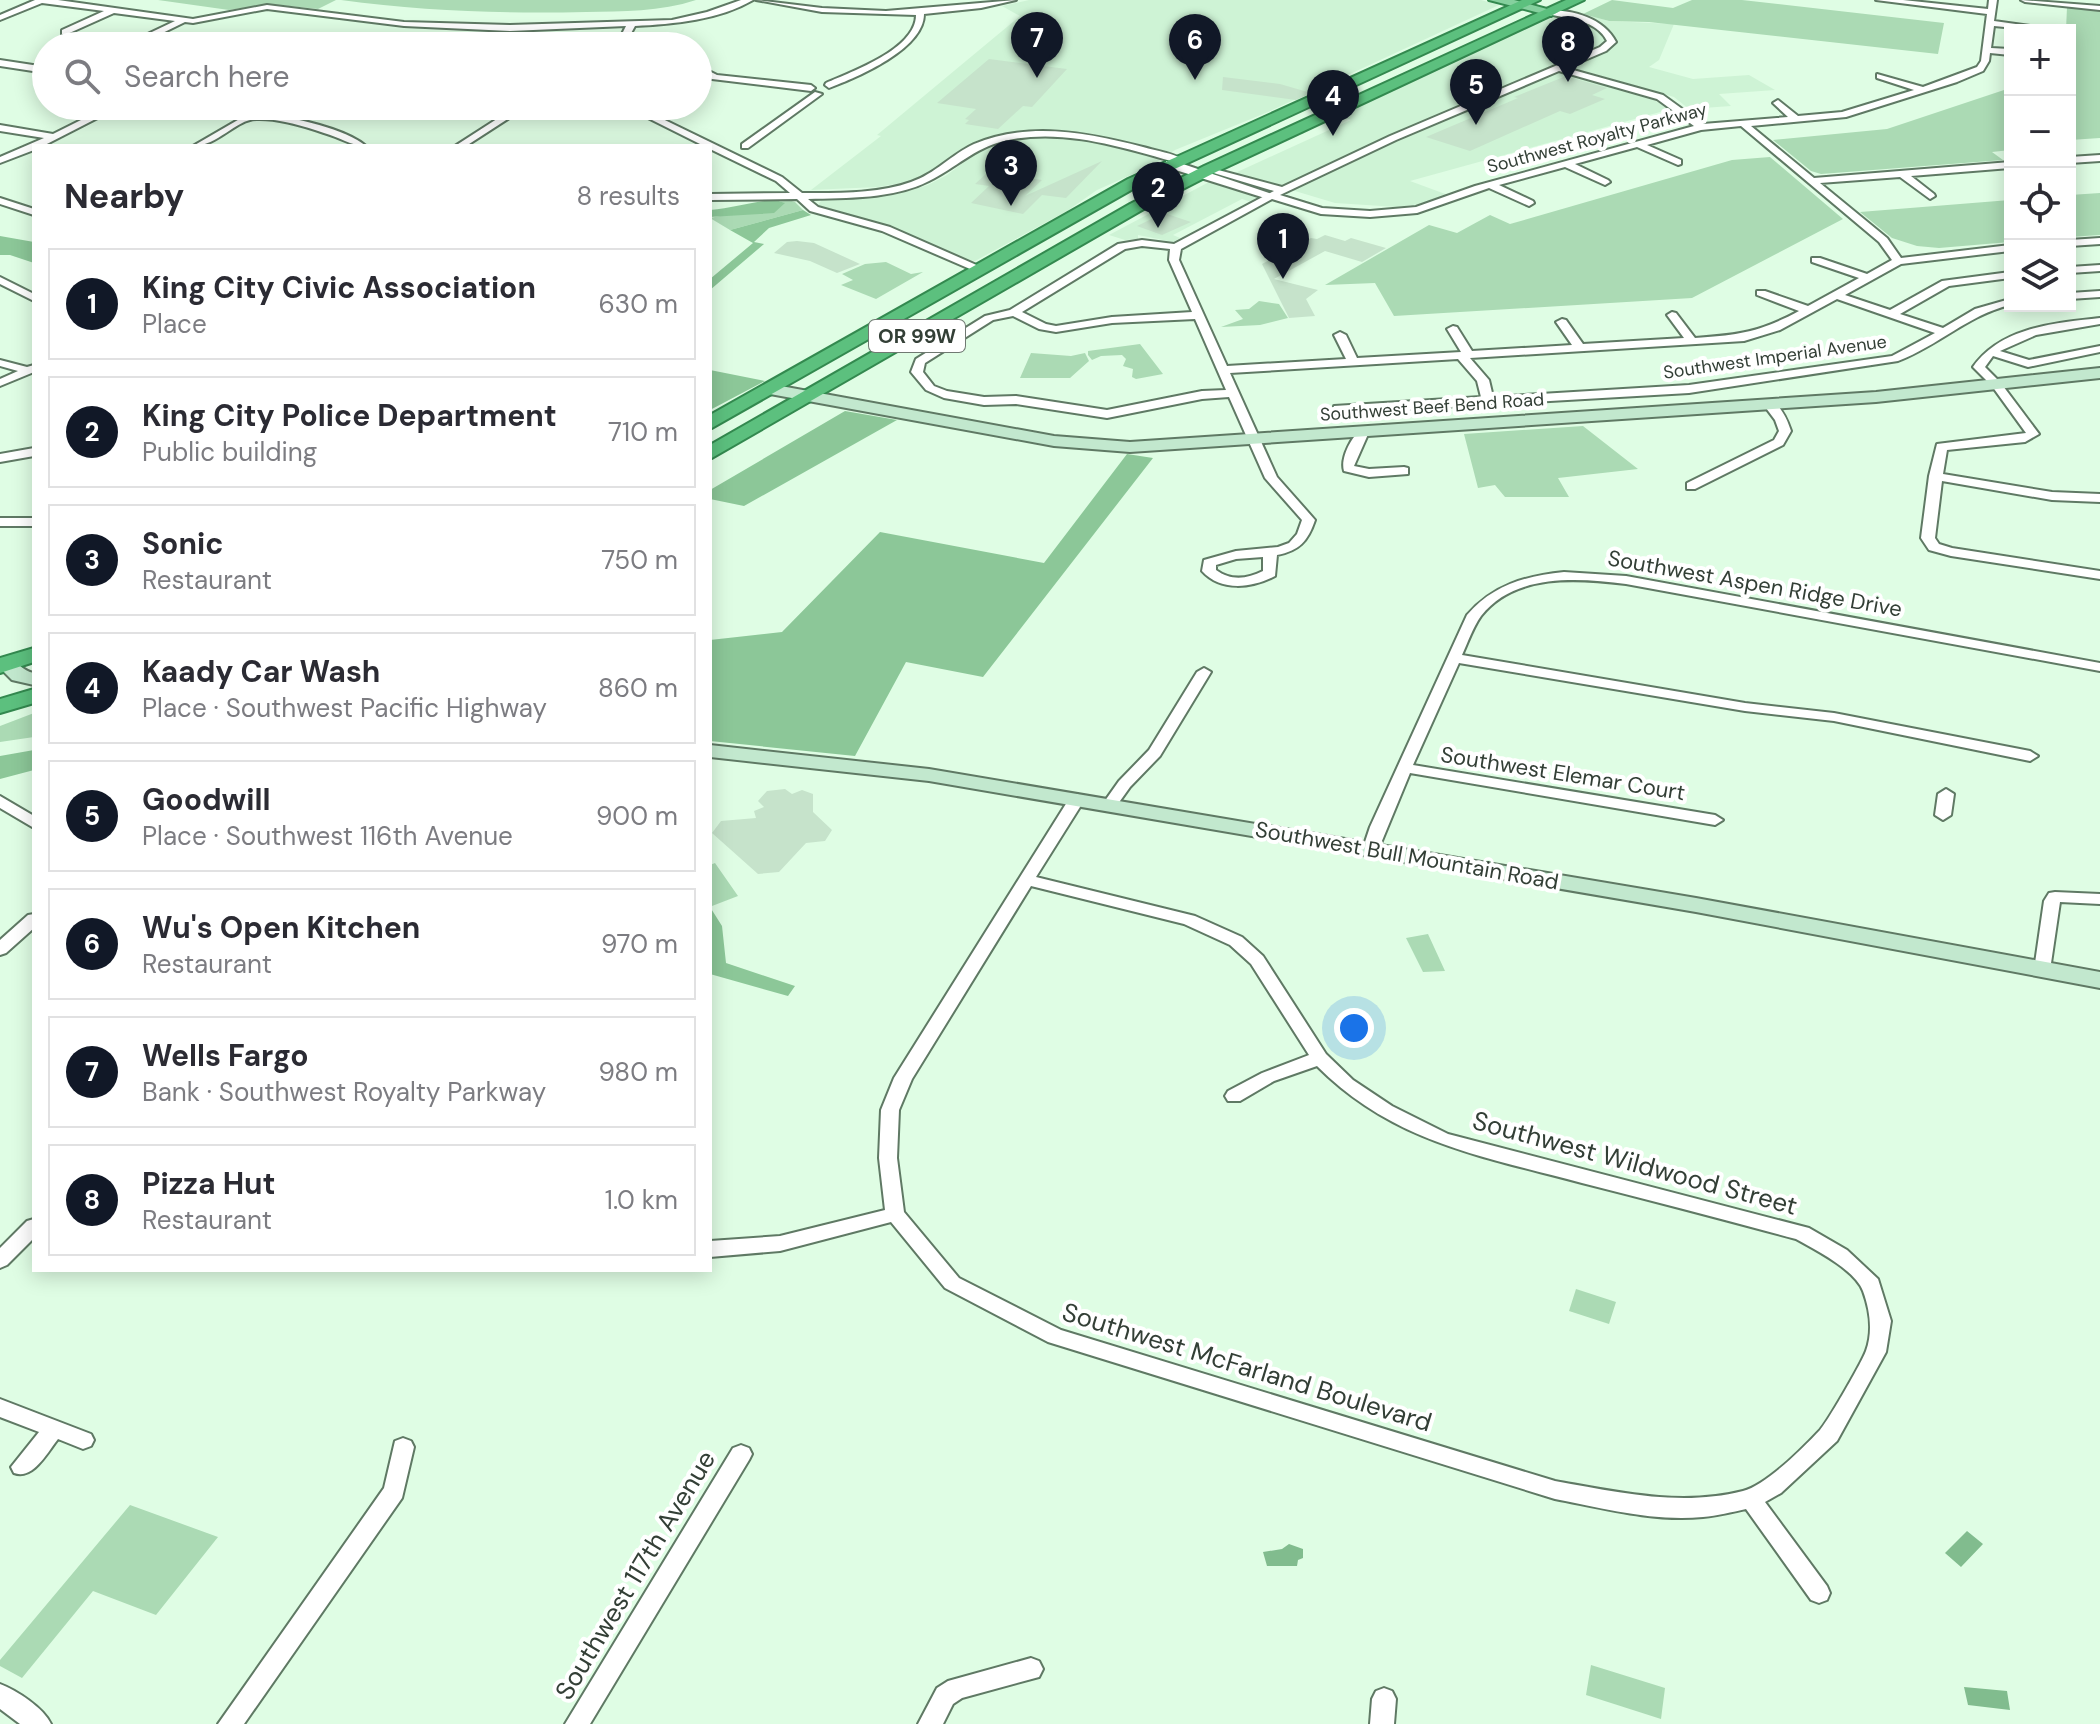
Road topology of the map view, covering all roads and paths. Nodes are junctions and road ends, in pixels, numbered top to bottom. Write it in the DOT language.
graph roads {
  1 [pos="41,0"];
  2 [pos="749,0"];
  3 [pos="760,0"];
  4 [pos="1012,0"];
  5 [pos="1496,0"];
  6 [pos="1577,0"];
  7 [pos="1880,0"];
  8 [pos="1993,0"];
  9 [pos="2025,0"];
  10 [pos="1519,1"];
  11 [pos="2100,8"];
  12 [pos="112,10"];
  13 [pos="920,12"];
  14 [pos="1551,12"];
  15 [pos="1991,17"];
  16 [pos="0,18"];
  17 [pos="183,20"];
  18 [pos="2023,24"];
  19 [pos="631,25"];
  20 [pos="546,27"];
  21 [pos="65,32"];
  22 [pos="158,32"];
  23 [pos="544,32"];
  24 [pos="629,32"];
  25 [pos="1986,50"];
  26 [pos="2004,52"];
  27 [pos="0,63"];
  28 [pos="32,68"];
  29 [pos="1558,68"];
  30 [pos="712,76"];
  31 [pos="1880,76"];
  32 [pos="1923,90"];
  33 [pos="814,91"];
  34 [pos="1778,103"];
  35 [pos="1796,119"];
  36 [pos="88,120"];
  37 [pos="245,120"];
  38 [pos="268,120"];
  39 [pos="501,120"];
  40 [pos="658,120"];
  41 [pos="1742,123"];
  42 [pos="1701,127"];
  43 [pos="0,128"];
  44 [pos="54,137"];
  45 [pos="39,144"];
  46 [pos="202,144"];
  47 [pos="359,144"];
  48 [pos="463,144"];
  49 [pos="707,144"];
  50 [pos="1637,144"];
  51 [pos="712,146"];
  52 [pos="745,146"];
  53 [pos="32,147"];
  54 [pos="2100,158"];
  55 [pos="2085,159"];
  56 [pos="0,160"];
  57 [pos="2076,160"];
  58 [pos="1174,162"];
  59 [pos="1678,162"];
  60 [pos="1566,164"];
  61 [pos="2004,166"];
  62 [pos="1992,167"];
  63 [pos="2100,169"];
  64 [pos="1205,172"];
  65 [pos="1902,174"];
  66 [pos="2004,175"];
  67 [pos="1811,181"];
  68 [pos="1605,182"];
  69 [pos="1490,185"];
  70 [pos="800,194"];
  71 [pos="1278,194"];
  72 [pos="1930,196"];
  73 [pos="712,197"];
  74 [pos="0,201"];
  75 [pos="1529,203"];
  76 [pos="32,211"];
  77 [pos="1883,240"];
  78 [pos="2100,241"];
  79 [pos="2076,243"];
  80 [pos="1176,247"];
  81 [pos="2004,249"];
  82 [pos="1939,254"];
  83 [pos="1816,260"];
  84 [pos="1898,261"];
  85 [pos="2100,268"];
  86 [pos="977,269"];
  87 [pos="2076,270"];
  88 [pos="2004,276"];
  89 [pos="1866,277"];
  90 [pos="0,280"];
  91 [pos="1761,293"];
  92 [pos="2100,294"];
  93 [pos="1835,295"];
  94 [pos="2076,296"];
  95 [pos="32,297"];
  96 [pos="2004,304"];
  97 [pos="1808,310"];
  98 [pos="1014,312"];
  99 [pos="1892,314"];
  100 [pos="1199,315"];
  101 [pos="1672,315"];
  102 [pos="2100,321"];
  103 [pos="1562,322"];
  104 [pos="1453,329"];
  105 [pos="1945,333"];
  106 [pos="1340,335"];
  107 [pos="1692,342"];
  108 [pos="1580,348"];
  109 [pos="2100,349"];
  110 [pos="1992,352"];
  111 [pos="1466,356"];
  112 [pos="1353,362"];
  113 [pos="0,363"];
  114 [pos="30,369"];
  115 [pos="1223,370"];
  116 [pos="2100,373"];
  117 [pos="0,383"];
  118 [pos="1996,384"];
  119 [pos="770,389"];
  120 [pos="1232,393"];
  121 [pos="812,397"];
  122 [pos="1488,400"];
  123 [pos="1769,404"];
  124 [pos="1338,409"];
  125 [pos="712,422"];
  126 [pos="1363,432"];
  127 [pos="1253,440"];
  128 [pos="32,452"];
  129 [pos="712,452"];
  130 [pos="0,458"];
  131 [pos="1404,471"];
  132 [pos="1935,476"];
  133 [pos="1691,486"];
  134 [pos="2100,498"];
  135 [pos="0,522"];
  136 [pos="32,522"];
  137 [pos="1270,555"];
  138 [pos="2100,575"];
  139 [pos="32,656"];
  140 [pos="1455,658"];
  141 [pos="3,665"];
  142 [pos="2100,667"];
  143 [pos="1204,672"];
  144 [pos="32,678"];
  145 [pos="32,697"];
  146 [pos="0,706"];
  147 [pos="712,751"];
  148 [pos="2030,756"];
  149 [pos="1405,768"];
  150 [pos="1946,794"];
  151 [pos="1077,799"];
  152 [pos="0,801"];
  153 [pos="1110,805"];
  154 [pos="1943,815"];
  155 [pos="1715,820"];
  156 [pos="32,822"];
  157 [pos="1371,848"];
  158 [pos="1027,880"];
  159 [pos="2100,899"];
  160 [pos="32,921"];
  161 [pos="0,949"];
  162 [pos="2042,970"];
  163 [pos="2100,980"];
  164 [pos="1320,1058"];
  165 [pos="1234,1096"];
  166 [pos="895,1214"];
  167 [pos="32,1228"];
  168 [pos="712,1249"];
  169 [pos="0,1260"];
  170 [pos="0,1408"];
  171 [pos="54,1429"];
  172 [pos="83,1440"];
  173 [pos="403,1447"];
  174 [pos="741,1454"];
  175 [pos="22,1467"];
  176 [pos="1751,1499"];
  177 [pos="1819,1593"];
  178 [pos="1031,1669"];
  179 [pos="0,1695"];
  180 [pos="1384,1699"];
  181 [pos="39,1724"];
  182 [pos="230,1724"];
  183 [pos="577,1724"];
  184 [pos="930,1724"];
  185 [pos="1382,1724"];
  1 -- 12 [label="street"];
  1 -- 16 [label="street"];
  2 -- 19 [label="street"];
  3 -- 13 [label="street"];
  4 -- 13 [label="street"];
  5 -- 10 [label="main road"];
  6 -- 14 [label="highway, OR 99W"];
  7 -- 15 [label="street"];
  8 -- 15 [label="street"];
  9 -- 11 [label="street"];
  10 -- 14 [label="main road"];
  10 -- 58 [label="highway, OR 99W"];
  12 -- 17 [label="street"];
  12 -- 21 [label="street"];
  13 -- 33 [label="street"];
  14 -- 29 [label="street"];
  14 -- 64 [label="highway, OR 99W"];
  15 -- 18 [label="street"];
  15 -- 25 [label="street"];
  17 -- 20 [label="street"];
  17 -- 22 [label="street"];
  19 -- 20 [label="street"];
  19 -- 24 [label="street"];
  20 -- 23 [label="street"];
  25 -- 26 [label="street"];
  25 -- 32 [label="street, Southwest Royalty Parkway"];
  27 -- 28 [label="street"];
  29 -- 42 [label="street"];
  29 -- 71 [label="street"];
  30 -- 33 [label="street"];
  31 -- 32 [label="street"];
  32 -- 35 [label="street, Southwest Royalty Parkway"];
  33 -- 52 [label="street"];
  34 -- 35 [label="street"];
  35 -- 41 [label="street, Southwest Royalty Parkway"];
  36 -- 44 [label="street"];
  37 -- 46 [label="street"];
  38 -- 47 [label="street"];
  39 -- 48 [label="street"];
  40 -- 49 [label="street"];
  41 -- 42 [label="street, Southwest Royalty Parkway"];
  41 -- 67 [label="street"];
  42 -- 50 [label="street, Southwest Royalty Parkway"];
  43 -- 44 [label="street"];
  44 -- 45 [label="street"];
  50 -- 59 [label="street"];
  50 -- 60 [label="street, Southwest Royalty Parkway"];
  51 -- 70 [label="street"];
  53 -- 56 [label="street"];
  54 -- 55 [label="street"];
  55 -- 57 [label="street"];
  55 -- 63 [label="street"];
  58 -- 64 [label="street, Southwest Royalty Parkway"];
  58 -- 70 [label="street, Southwest Royalty Parkway"];
  58 -- 86 [label="highway, OR 99W"];
  60 -- 68 [label="street"];
  60 -- 69 [label="street, Southwest Royalty Parkway"];
  61 -- 62 [label="street"];
  62 -- 65 [label="street"];
  62 -- 66 [label="street"];
  64 -- 71 [label="street, Southwest Royalty Parkway"];
  64 -- 121 [label="highway, OR 99W"];
  65 -- 67 [label="street"];
  65 -- 72 [label="street"];
  67 -- 77 [label="street"];
  69 -- 71 [label="street, Southwest Royalty Parkway"];
  69 -- 75 [label="street"];
  70 -- 73 [label="street, Southwest Royalty Parkway"];
  70 -- 86 [label="street"];
  71 -- 80 [label="street"];
  74 -- 76 [label="street"];
  77 -- 82 [label="street"];
  77 -- 84 [label="street"];
  78 -- 79 [label="street"];
  80 -- 98 [label="street"];
  80 -- 100 [label="street"];
  81 -- 82 [label="street"];
  82 -- 84 [label="street"];
  83 -- 89 [label="street"];
  84 -- 89 [label="street"];
  85 -- 87 [label="street"];
  86 -- 119 [label="highway, OR 99W"];
  88 -- 99 [label="street"];
  89 -- 93 [label="street"];
  90 -- 95 [label="street"];
  91 -- 97 [label="street"];
  92 -- 94 [label="street"];
  93 -- 97 [label="street"];
  93 -- 99 [label="street"];
  96 -- 105 [label="street, Southwest Imperial Avenue"];
  97 -- 107 [label="street"];
  98 -- 100 [label="street"];
  98 -- 120 [label="street"];
  99 -- 105 [label="street"];
  100 -- 115 [label="street"];
  101 -- 107 [label="street"];
  102 -- 110 [label="street"];
  103 -- 108 [label="street"];
  104 -- 111 [label="street"];
  105 -- 122 [label="street, Southwest Imperial Avenue"];
  106 -- 112 [label="street"];
  107 -- 108 [label="street"];
  108 -- 111 [label="street"];
  109 -- 110 [label="street"];
  110 -- 118 [label="street"];
  111 -- 112 [label="street"];
  111 -- 122 [label="street"];
  112 -- 115 [label="street"];
  113 -- 114 [label="street"];
  114 -- 117 [label="street"];
  115 -- 120 [label="street"];
  116 -- 118 [label="main road, Southwest Beef Bend Road"];
  118 -- 123 [label="main road, Southwest Beef Bend Road"];
  118 -- 132 [label="street"];
  119 -- 121 [label="main road, Southwest Beef Bend Road"];
  119 -- 125 [label="highway, OR 99W"];
  120 -- 127 [label="street"];
  121 -- 127 [label="main road, Southwest Beef Bend Road"];
  121 -- 129 [label="highway, OR 99W"];
  122 -- 124 [label="street, Southwest Imperial Avenue"];
  123 -- 126 [label="main road, Southwest Beef Bend Road"];
  123 -- 133 [label="street"];
  126 -- 127 [label="main road, Southwest Beef Bend Road"];
  126 -- 131 [label="street"];
  127 -- 137 [label="street"];
  128 -- 130 [label="street"];
  132 -- 134 [label="street"];
  132 -- 138 [label="street"];
  135 -- 136 [label="street"];
  139 -- 141 [label="highway"];
  140 -- 142 [label="street, Southwest Aspen Ridge Drive"];
  140 -- 148 [label="street"];
  140 -- 149 [label="street, Southwest Aspen Ridge Drive"];
  141 -- 144 [label="main road"];
  143 -- 153 [label="street"];
  145 -- 146 [label="highway"];
  147 -- 151 [label="main road, Southwest Bull Mountain Road"];
  149 -- 155 [label="street, Southwest Elemar Court"];
  149 -- 157 [label="street, Southwest Aspen Ridge Drive"];
  150 -- 154 [label="street"];
  151 -- 153 [label="main road, Southwest Bull Mountain Road"];
  151 -- 158 [label="street"];
  152 -- 156 [label="street"];
  153 -- 157 [label="main road, Southwest Bull Mountain Road"];
  157 -- 162 [label="main road, Southwest Bull Mountain Road"];
  158 -- 164 [label="street, Southwest Wildwood Street"];
  158 -- 166 [label="street"];
  159 -- 162 [label="street"];
  160 -- 161 [label="street"];
  162 -- 163 [label="main road, Southwest Bull Mountain Road"];
  164 -- 165 [label="street"];
  164 -- 176 [label="street, Southwest Wildwood Street"];
  166 -- 168 [label="street"];
  166 -- 176 [label="street, Southwest McFarland Boulevard"];
  167 -- 169 [label="street"];
  170 -- 171 [label="street"];
  171 -- 172 [label="street"];
  171 -- 175 [label="street"];
  173 -- 182 [label="street"];
  174 -- 183 [label="street, Southwest 117th Avenue"];
  176 -- 177 [label="street"];
  178 -- 184 [label="street"];
  179 -- 181 [label="street"];
  180 -- 185 [label="street"];
}
